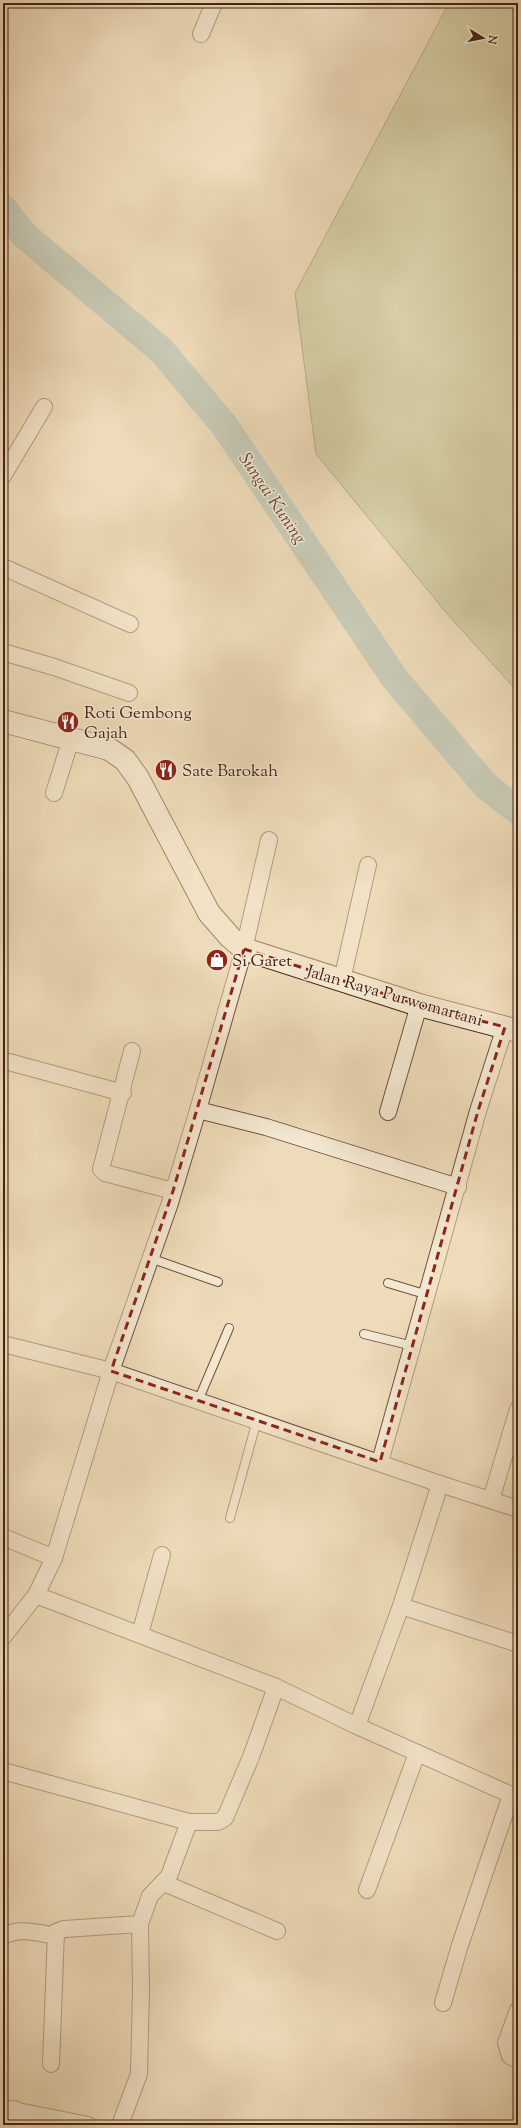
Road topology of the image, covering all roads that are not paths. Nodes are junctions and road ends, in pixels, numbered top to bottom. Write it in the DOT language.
graph roads {
  1 [pos="214,3"];
  2 [pos="201,34"];
  3 [pos="44,407"];
  4 [pos="3,476"];
  5 [pos="3,567"];
  6 [pos="130,624"];
  7 [pos="3,652"];
  8 [pos="129,693"];
  9 [pos="3,721"];
  10 [pos="71,739"];
  11 [pos="54,793"];
  12 [pos="269,840"];
  13 [pos="368,865"];
  14 [pos="244,949"];
  15 [pos="342,980"];
  16 [pos="419,1005"];
  17 [pos="512,1029"];
  18 [pos="132,1051"];
  19 [pos="9,1062"];
  20 [pos="123,1093"];
  21 [pos="198,1110"];
  22 [pos="388,1112"];
  23 [pos="458,1187"];
  24 [pos="173,1191"];
  25 [pos="150,1258"];
  26 [pos="218,1282"];
  27 [pos="388,1283"];
  28 [pos="428,1295"];
  29 [pos="229,1328"];
  30 [pos="364,1334"];
  31 [pos="3,1344"];
  32 [pos="413,1346"];
  33 [pos="111,1371"];
  34 [pos="198,1401"];
  35 [pos="518,1409"];
  36 [pos="257,1420"];
  37 [pos="380,1462"];
  38 [pos="440,1484"];
  39 [pos="491,1500"];
  40 [pos="518,1508"];
  41 [pos="230,1518"];
  42 [pos="3,1537"];
  43 [pos="162,1555"];
  44 [pos="54,1558"];
  45 [pos="36,1595"];
  46 [pos="401,1606"];
  47 [pos="140,1634"];
  48 [pos="3,1637"];
  49 [pos="518,1644"];
  50 [pos="276,1687"];
  51 [pos="356,1726"];
  52 [pos="417,1753"];
  53 [pos="3,1771"];
  54 [pos="515,1796"];
  55 [pos="189,1822"];
  56 [pos="164,1884"];
  57 [pos="367,1890"];
  58 [pos="140,1924"];
  59 [pos="277,1931"];
  60 [pos="3,1936"];
  61 [pos="56,1936"];
  62 [pos="444,2003"];
  63 [pos="518,2010"];
  64 [pos="518,2060"];
  65 [pos="51,2064"];
  66 [pos="10,2114"];
  67 [pos="88,2125"];
  68 [pos="120,2125"];
  1 -- 2 [label="street"];
  3 -- 4 [label="street"];
  5 -- 6 [label="street"];
  7 -- 8 [label="street"];
  9 -- 10 [label="street, Jalan Raya Purwomartani"];
  10 -- 11 [label="street"];
  10 -- 14 [label="street, Jalan Raya Purwomartani"];
  12 -- 14 [label="street"];
  13 -- 15 [label="street"];
  14 -- 15 [label="street, Jalan Raya Purwomartani"];
  14 -- 21 [label="street"];
  15 -- 16 [label="street, Jalan Raya Purwomartani"];
  16 -- 17 [label="street, Jalan Raya Purwomartani"];
  16 -- 22 [label="street"];
  17 -- 23 [label="street"];
  18 -- 20 [label="street"];
  19 -- 20 [label="street"];
  20 -- 24 [label="street"];
  21 -- 23 [label="street"];
  21 -- 24 [label="street"];
  23 -- 28 [label="street"];
  24 -- 25 [label="street"];
  25 -- 26 [label="lane"];
  25 -- 33 [label="street"];
  27 -- 28 [label="lane"];
  28 -- 32 [label="street"];
  29 -- 34 [label="lane"];
  30 -- 32 [label="lane"];
  31 -- 33 [label="street"];
  32 -- 37 [label="street"];
  33 -- 34 [label="street"];
  33 -- 44 [label="street"];
  34 -- 36 [label="street"];
  35 -- 39 [label="street"];
  36 -- 37 [label="street"];
  36 -- 41 [label="lane"];
  37 -- 38 [label="street"];
  38 -- 39 [label="street"];
  38 -- 46 [label="street"];
  39 -- 40 [label="street"];
  42 -- 44 [label="street"];
  43 -- 47 [label="street"];
  44 -- 45 [label="street"];
  45 -- 47 [label="street"];
  45 -- 48 [label="street"];
  46 -- 49 [label="street"];
  46 -- 51 [label="street"];
  47 -- 50 [label="street"];
  50 -- 51 [label="street"];
  50 -- 55 [label="street"];
  51 -- 52 [label="street"];
  52 -- 54 [label="street"];
  52 -- 57 [label="street"];
  53 -- 55 [label="street"];
  54 -- 62 [label="street"];
  55 -- 56 [label="street"];
  56 -- 58 [label="street"];
  56 -- 59 [label="street"];
  58 -- 61 [label="street"];
  58 -- 68 [label="street"];
  60 -- 61 [label="street"];
  61 -- 65 [label="street"];
  63 -- 64 [label="street"];
  66 -- 67 [label="street"];
}
